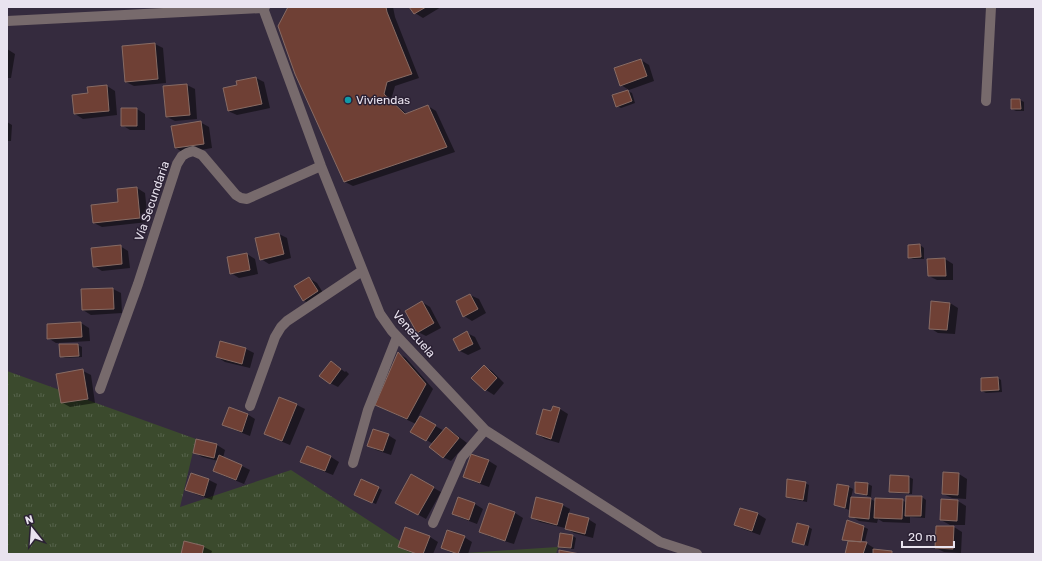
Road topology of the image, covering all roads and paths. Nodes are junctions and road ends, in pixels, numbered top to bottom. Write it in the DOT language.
graph roads {
  1 [pos="992,7"];
  2 [pos="264,8"];
  3 [pos="7,22"];
  4 [pos="986,101"];
  5 [pos="321,166"];
  6 [pos="362,271"];
  7 [pos="397,337"];
  8 [pos="100,389"];
  9 [pos="250,406"];
  10 [pos="485,430"];
  11 [pos="353,463"];
  12 [pos="433,523"];
  13 [pos="697,554"];
  1 -- 4 [label="street"];
  2 -- 3 [label="street"];
  2 -- 5 [label="street, Venezuela"];
  5 -- 6 [label="street, Venezuela"];
  5 -- 8 [label="street, Vía Secundaria"];
  6 -- 7 [label="street, Venezuela"];
  6 -- 9 [label="street"];
  7 -- 10 [label="street, Venezuela"];
  7 -- 11 [label="street"];
  10 -- 12 [label="street"];
  10 -- 13 [label="street, Venezuela"];
}
